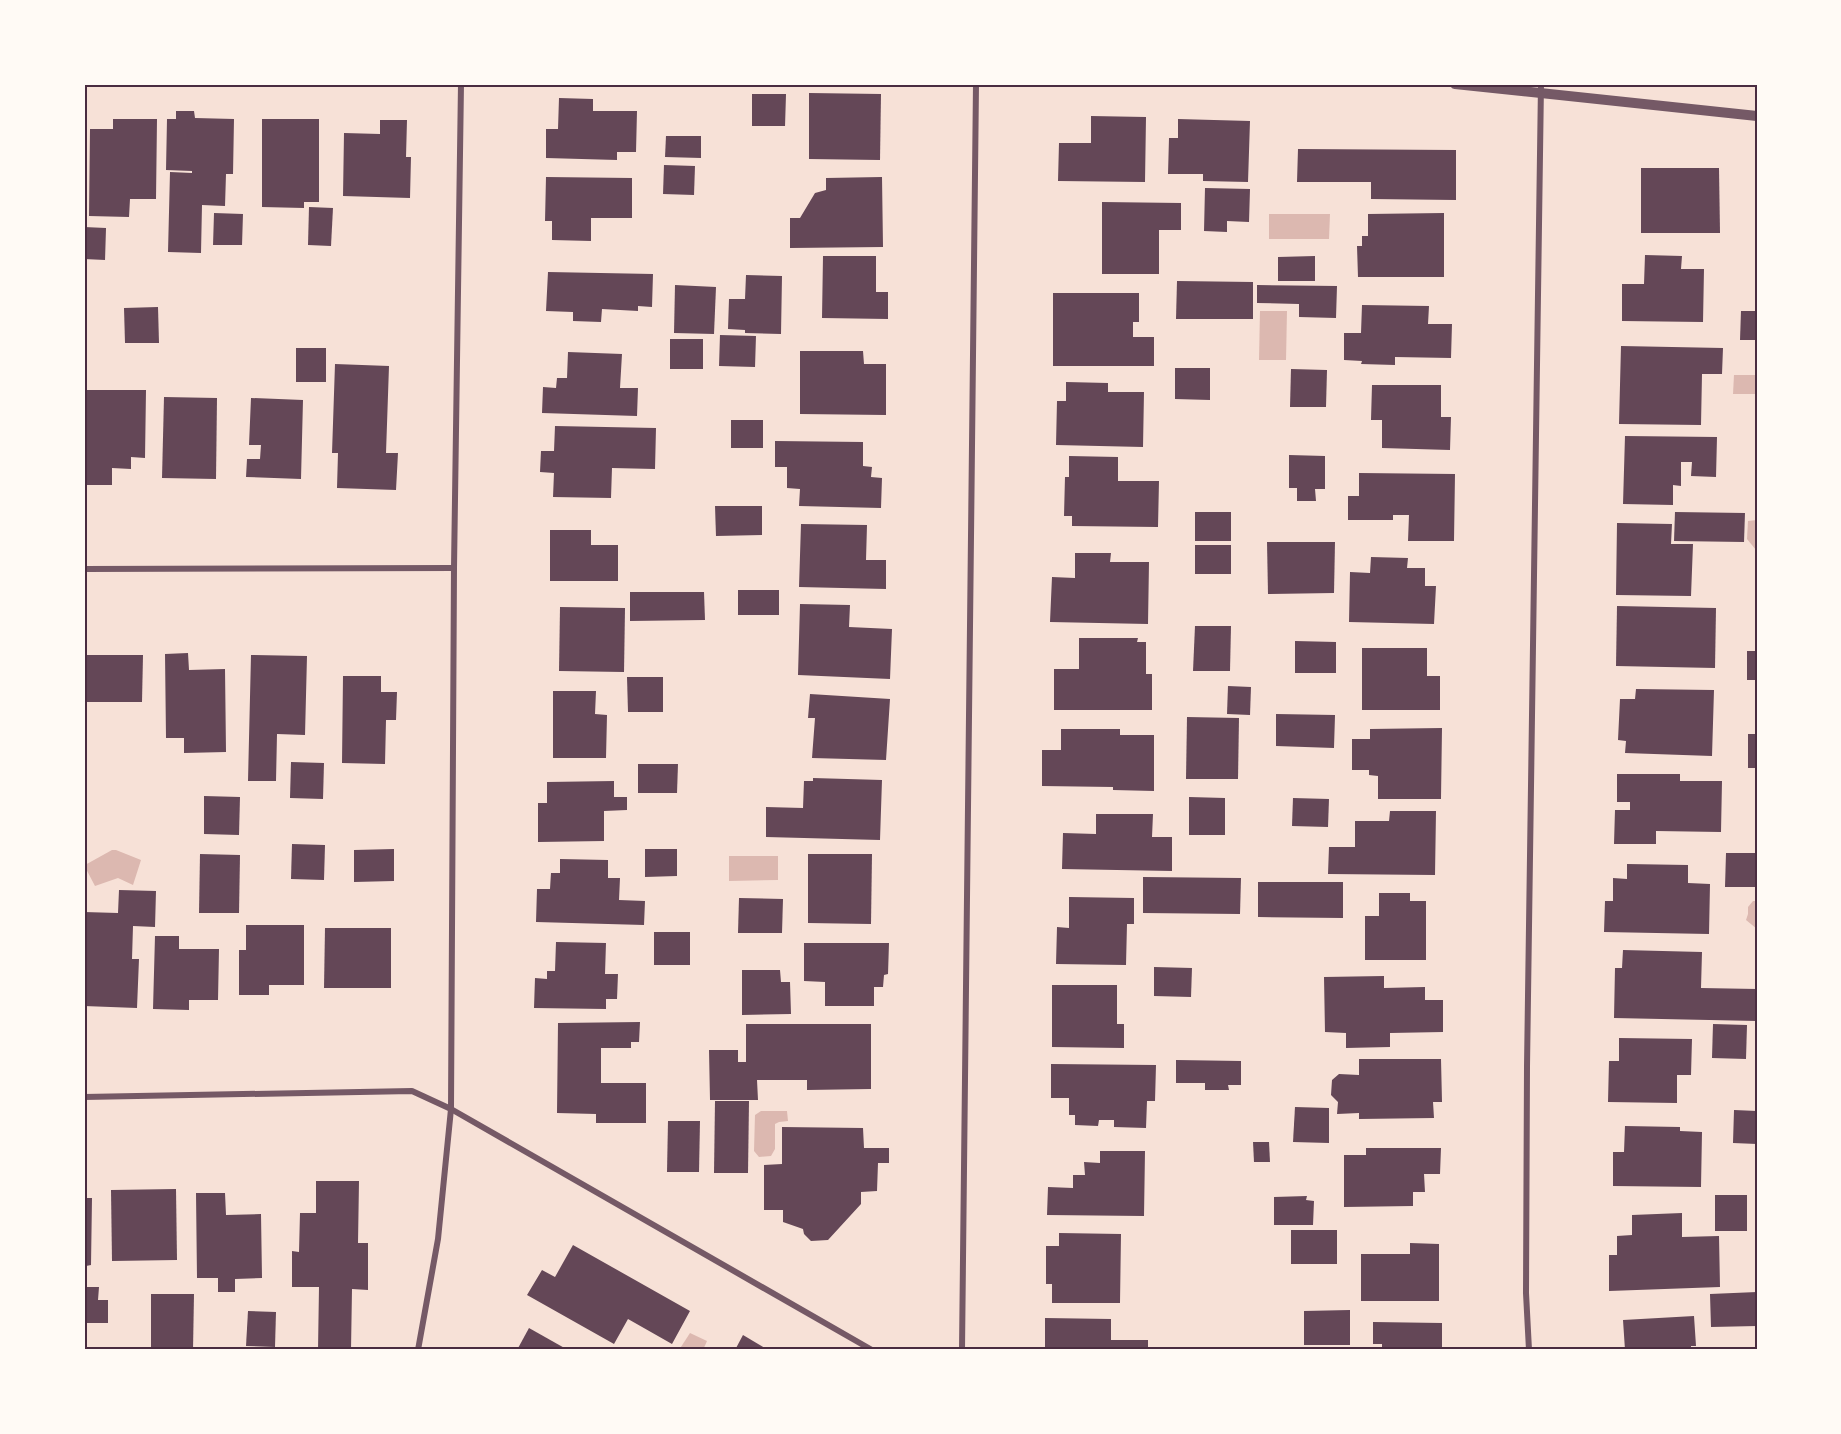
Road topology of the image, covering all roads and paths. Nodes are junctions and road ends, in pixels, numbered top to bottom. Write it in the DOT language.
graph roads {
  1 [pos="461,84"];
  2 [pos="976,84"];
  3 [pos="1455,84"];
  4 [pos="1541,89"];
  5 [pos="1757,116"];
  6 [pos="454,568"];
  7 [pos="84,569"];
  8 [pos="84,1097"];
  9 [pos="451,1109"];
  10 [pos="418,1350"];
  11 [pos="872,1350"];
  12 [pos="962,1350"];
  13 [pos="1529,1350"];
  1 -- 6 [label="street"];
  2 -- 12 [label="street"];
  3 -- 4 [label="street"];
  4 -- 5 [label="street"];
  4 -- 13 [label="street"];
  6 -- 7 [label="street"];
  6 -- 9 [label="street"];
  8 -- 9 [label="street"];
  9 -- 10 [label="street"];
  9 -- 11 [label="street"];
}
